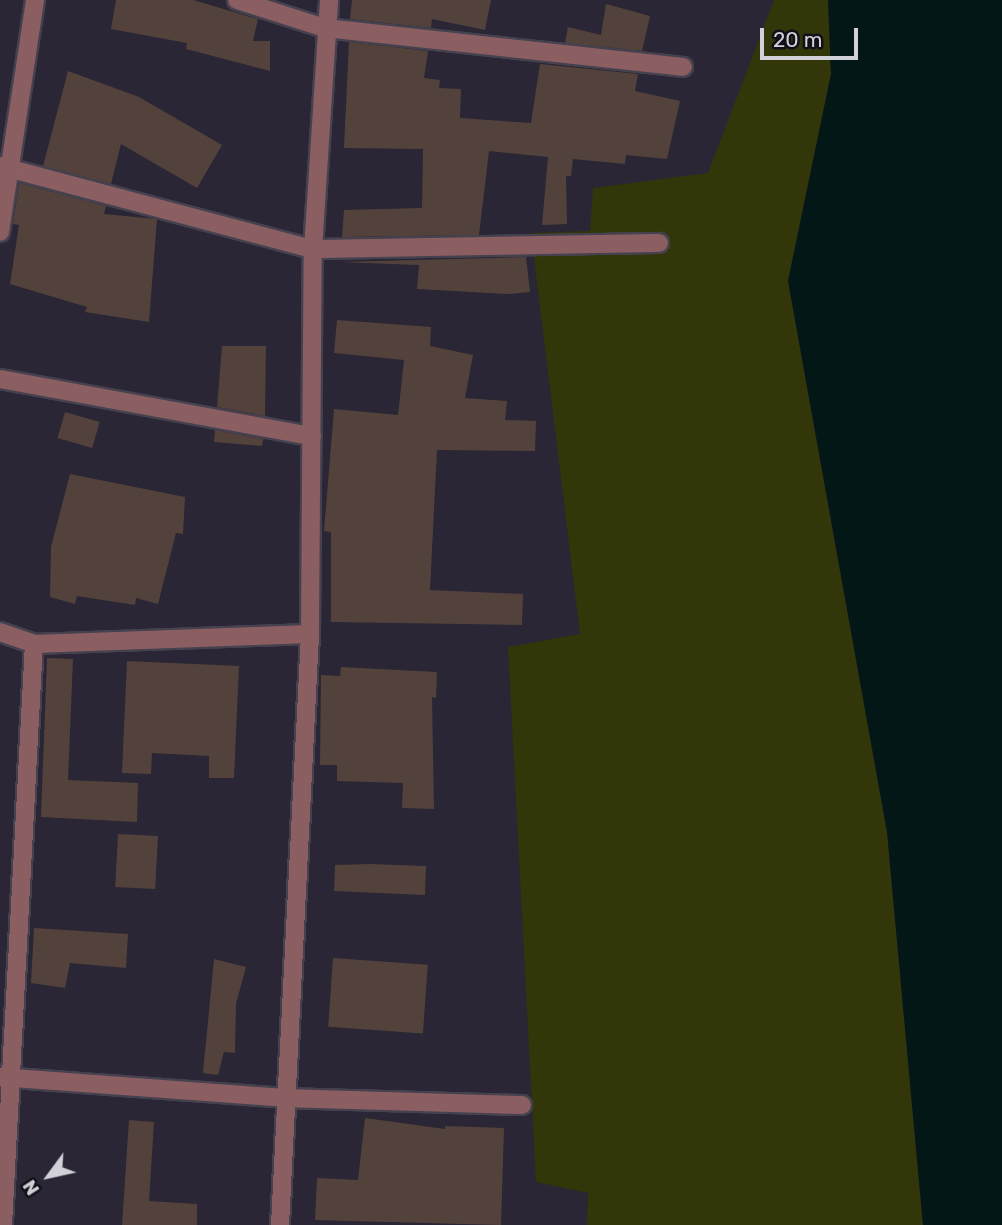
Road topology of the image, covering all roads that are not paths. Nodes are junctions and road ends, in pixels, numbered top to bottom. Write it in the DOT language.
graph roads {
  1 [pos="34,0"];
  2 [pos="237,0"];
  3 [pos="329,0"];
  4 [pos="326,28"];
  5 [pos="683,67"];
  6 [pos="6,168"];
  7 [pos="0,232"];
  8 [pos="659,243"];
  9 [pos="313,249"];
  10 [pos="0,379"];
  11 [pos="312,436"];
  12 [pos="0,632"];
  13 [pos="310,634"];
  14 [pos="34,644"];
  15 [pos="5,1077"];
  16 [pos="284,1098"];
  17 [pos="522,1105"];
  18 [pos="4,1225"];
  19 [pos="280,1225"];
  1 -- 6 [label="street"];
  2 -- 4 [label="street"];
  3 -- 4 [label="street"];
  4 -- 5 [label="street"];
  4 -- 9 [label="street"];
  6 -- 7 [label="street"];
  6 -- 9 [label="street"];
  8 -- 9 [label="street"];
  9 -- 11 [label="street"];
  10 -- 11 [label="street"];
  11 -- 13 [label="street"];
  12 -- 14 [label="street"];
  13 -- 14 [label="street"];
  13 -- 16 [label="street"];
  14 -- 15 [label="street"];
  15 -- 16 [label="street"];
  15 -- 18 [label="street"];
  16 -- 17 [label="street"];
  16 -- 19 [label="street"];
}
